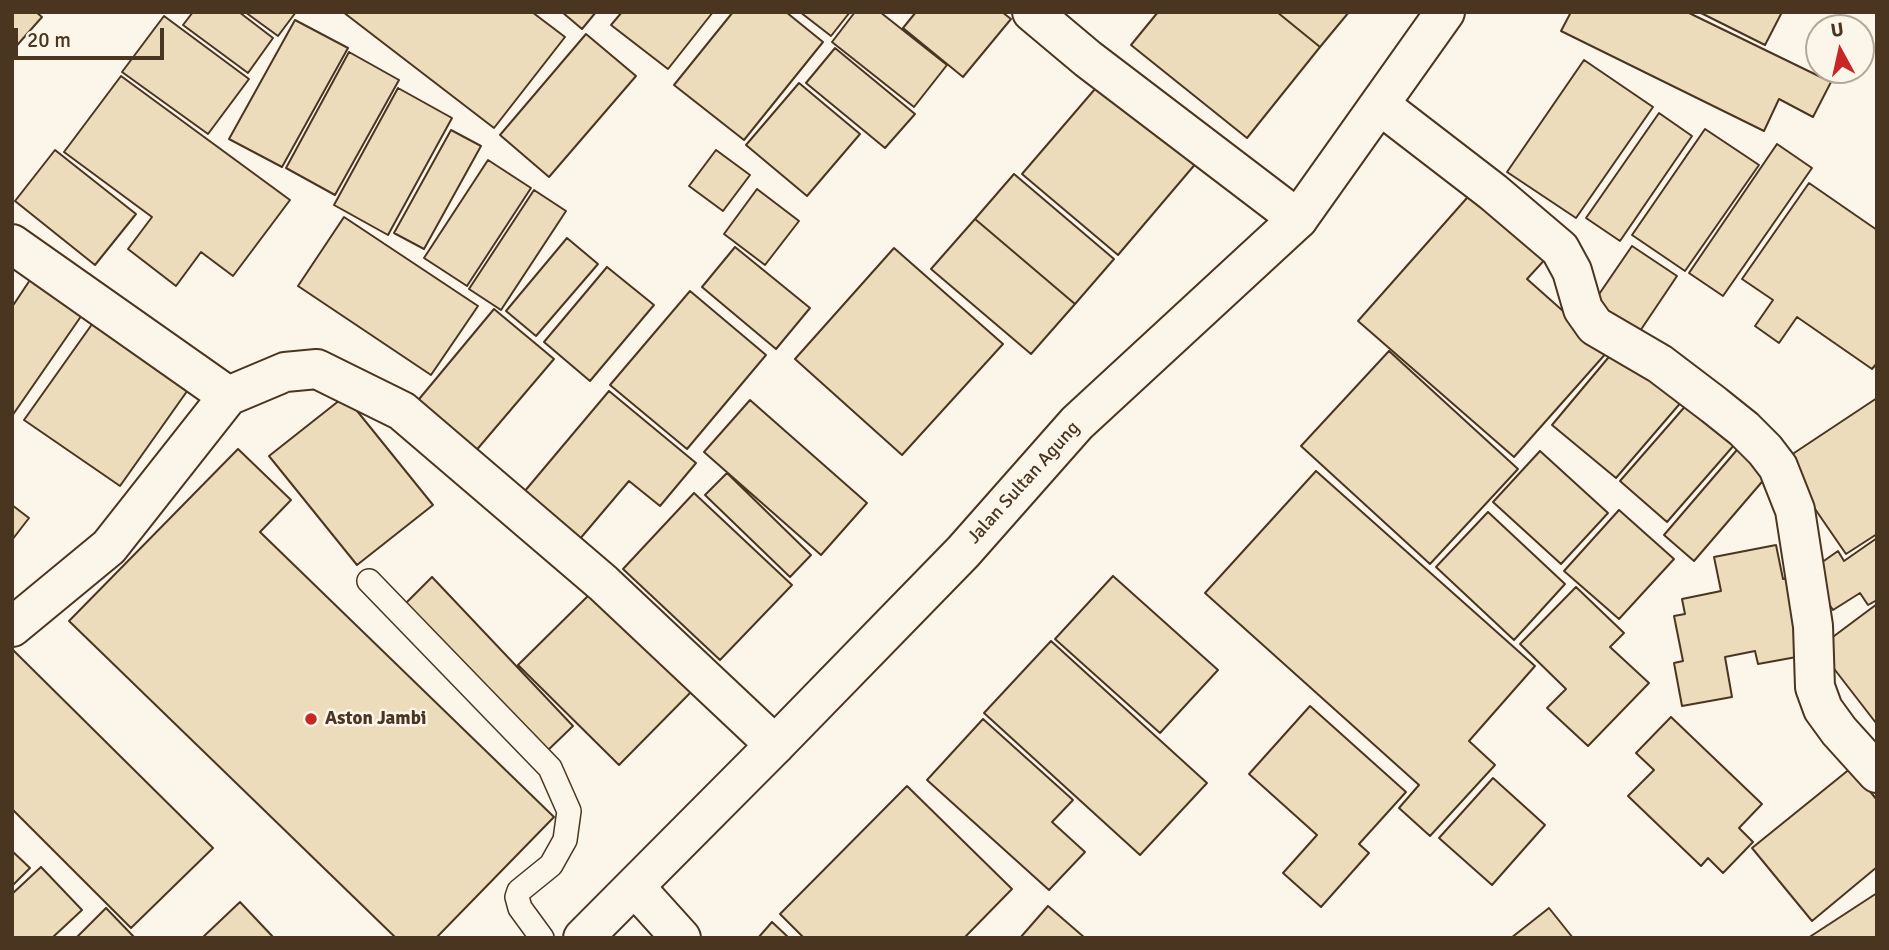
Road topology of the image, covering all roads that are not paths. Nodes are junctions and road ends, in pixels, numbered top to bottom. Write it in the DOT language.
graph roads {
  1 [pos="1032,12"];
  2 [pos="1445,12"];
  3 [pos="1380,106"];
  4 [pos="1298,219"];
  5 [pos="12,244"];
  6 [pos="228,396"];
  7 [pos="369,581"];
  8 [pos="12,627"];
  9 [pos="775,746"];
  10 [pos="1877,773"];
  11 [pos="635,887"];
  12 [pos="542,938"];
  13 [pos="583,938"];
  14 [pos="681,938"];
  1 -- 4 [label="main road"];
  2 -- 3 [label="main road, Jalan Sultan Agung"];
  3 -- 4 [label="main road, Jalan Sultan Agung"];
  3 -- 10 [label="main road"];
  4 -- 9 [label="main road, Jalan Sultan Agung"];
  5 -- 6 [label="main road"];
  6 -- 8 [label="main road"];
  6 -- 9 [label="main road"];
  7 -- 12 [label="lane"];
  9 -- 11 [label="main road, Jalan Sultan Agung"];
  11 -- 13 [label="main road, Jalan Sultan Agung"];
  11 -- 14 [label="main road"];
}
